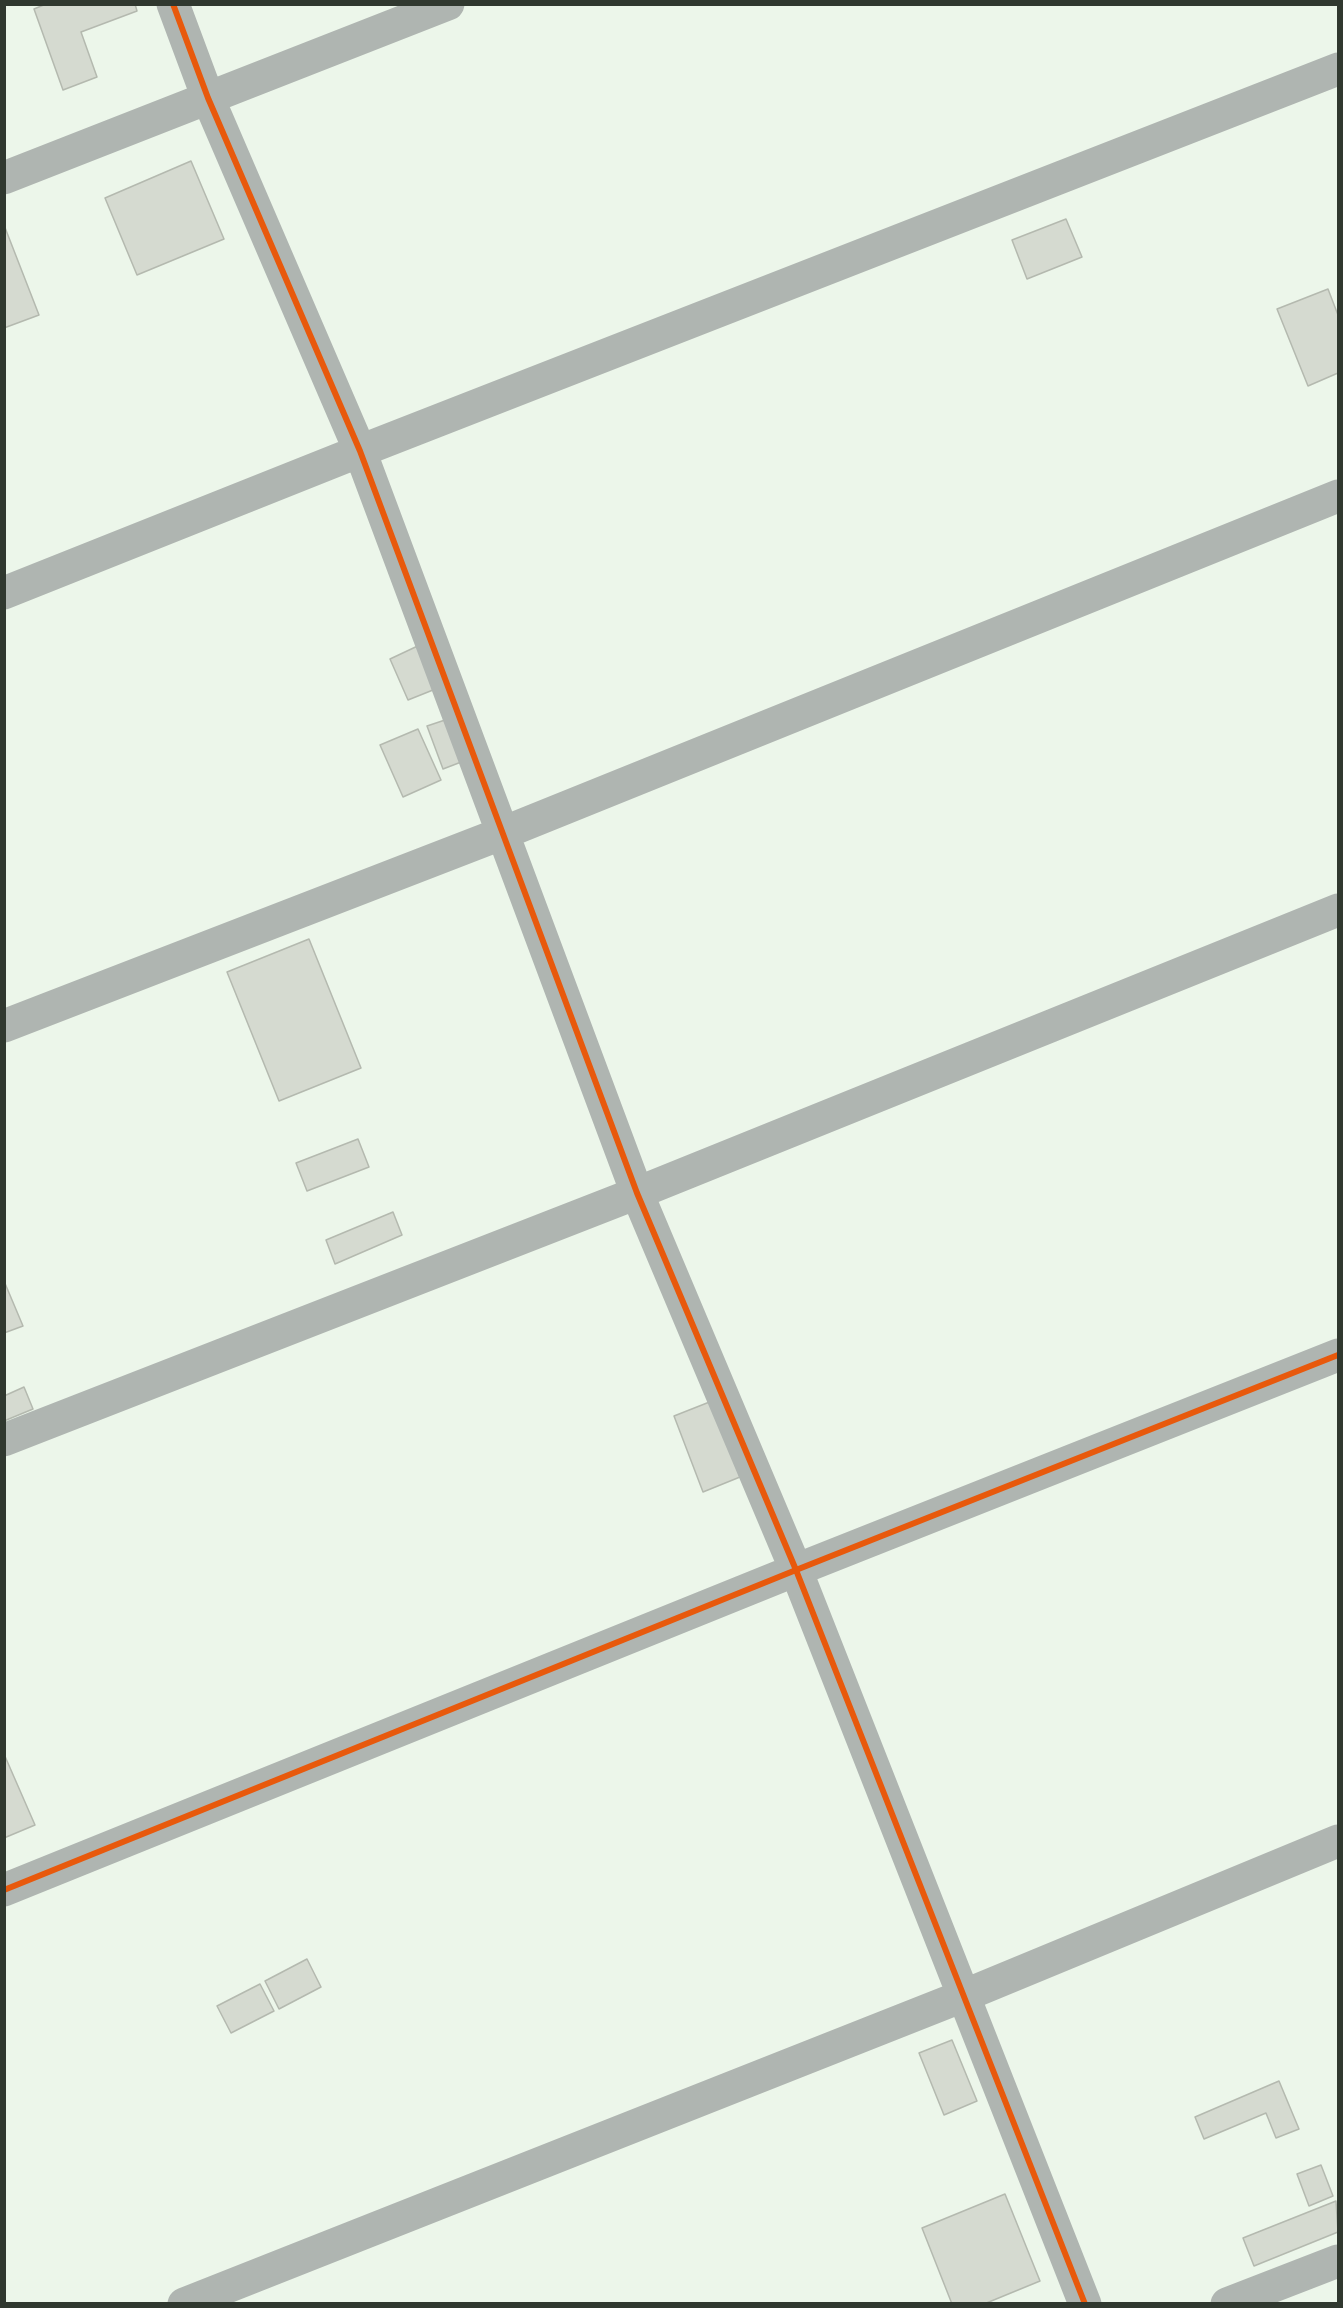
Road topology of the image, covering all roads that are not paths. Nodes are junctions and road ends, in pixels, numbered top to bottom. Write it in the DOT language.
graph roads {
  1 [pos="173,4"];
  2 [pos="448,4"];
  3 [pos="1338,69"];
  4 [pos="208,98"];
  5 [pos="4,178"];
  6 [pos="360,451"];
  7 [pos="1338,496"];
  8 [pos="4,593"];
  9 [pos="503,833"];
  10 [pos="1338,910"];
  11 [pos="4,1026"];
  12 [pos="637,1193"];
  13 [pos="1338,1355"];
  14 [pos="4,1440"];
  15 [pos="796,1570"];
  16 [pos="1338,1841"];
  17 [pos="4,1890"];
  18 [pos="963,1996"];
  19 [pos="1338,2261"];
  20 [pos="184,2304"];
  21 [pos="1085,2304"];
  22 [pos="1227,2304"];
  1 -- 4 [label="street"];
  2 -- 4 [label="street"];
  3 -- 6 [label="street"];
  4 -- 5 [label="street"];
  4 -- 6 [label="street"];
  6 -- 8 [label="street"];
  6 -- 9 [label="street"];
  7 -- 9 [label="street"];
  9 -- 11 [label="street"];
  9 -- 12 [label="street"];
  10 -- 12 [label="street"];
  12 -- 14 [label="street"];
  12 -- 15 [label="street"];
  13 -- 15 [label="street"];
  15 -- 17 [label="street"];
  15 -- 18 [label="street"];
  16 -- 18 [label="street"];
  18 -- 20 [label="street"];
  18 -- 21 [label="street"];
  19 -- 22 [label="street"];
}
